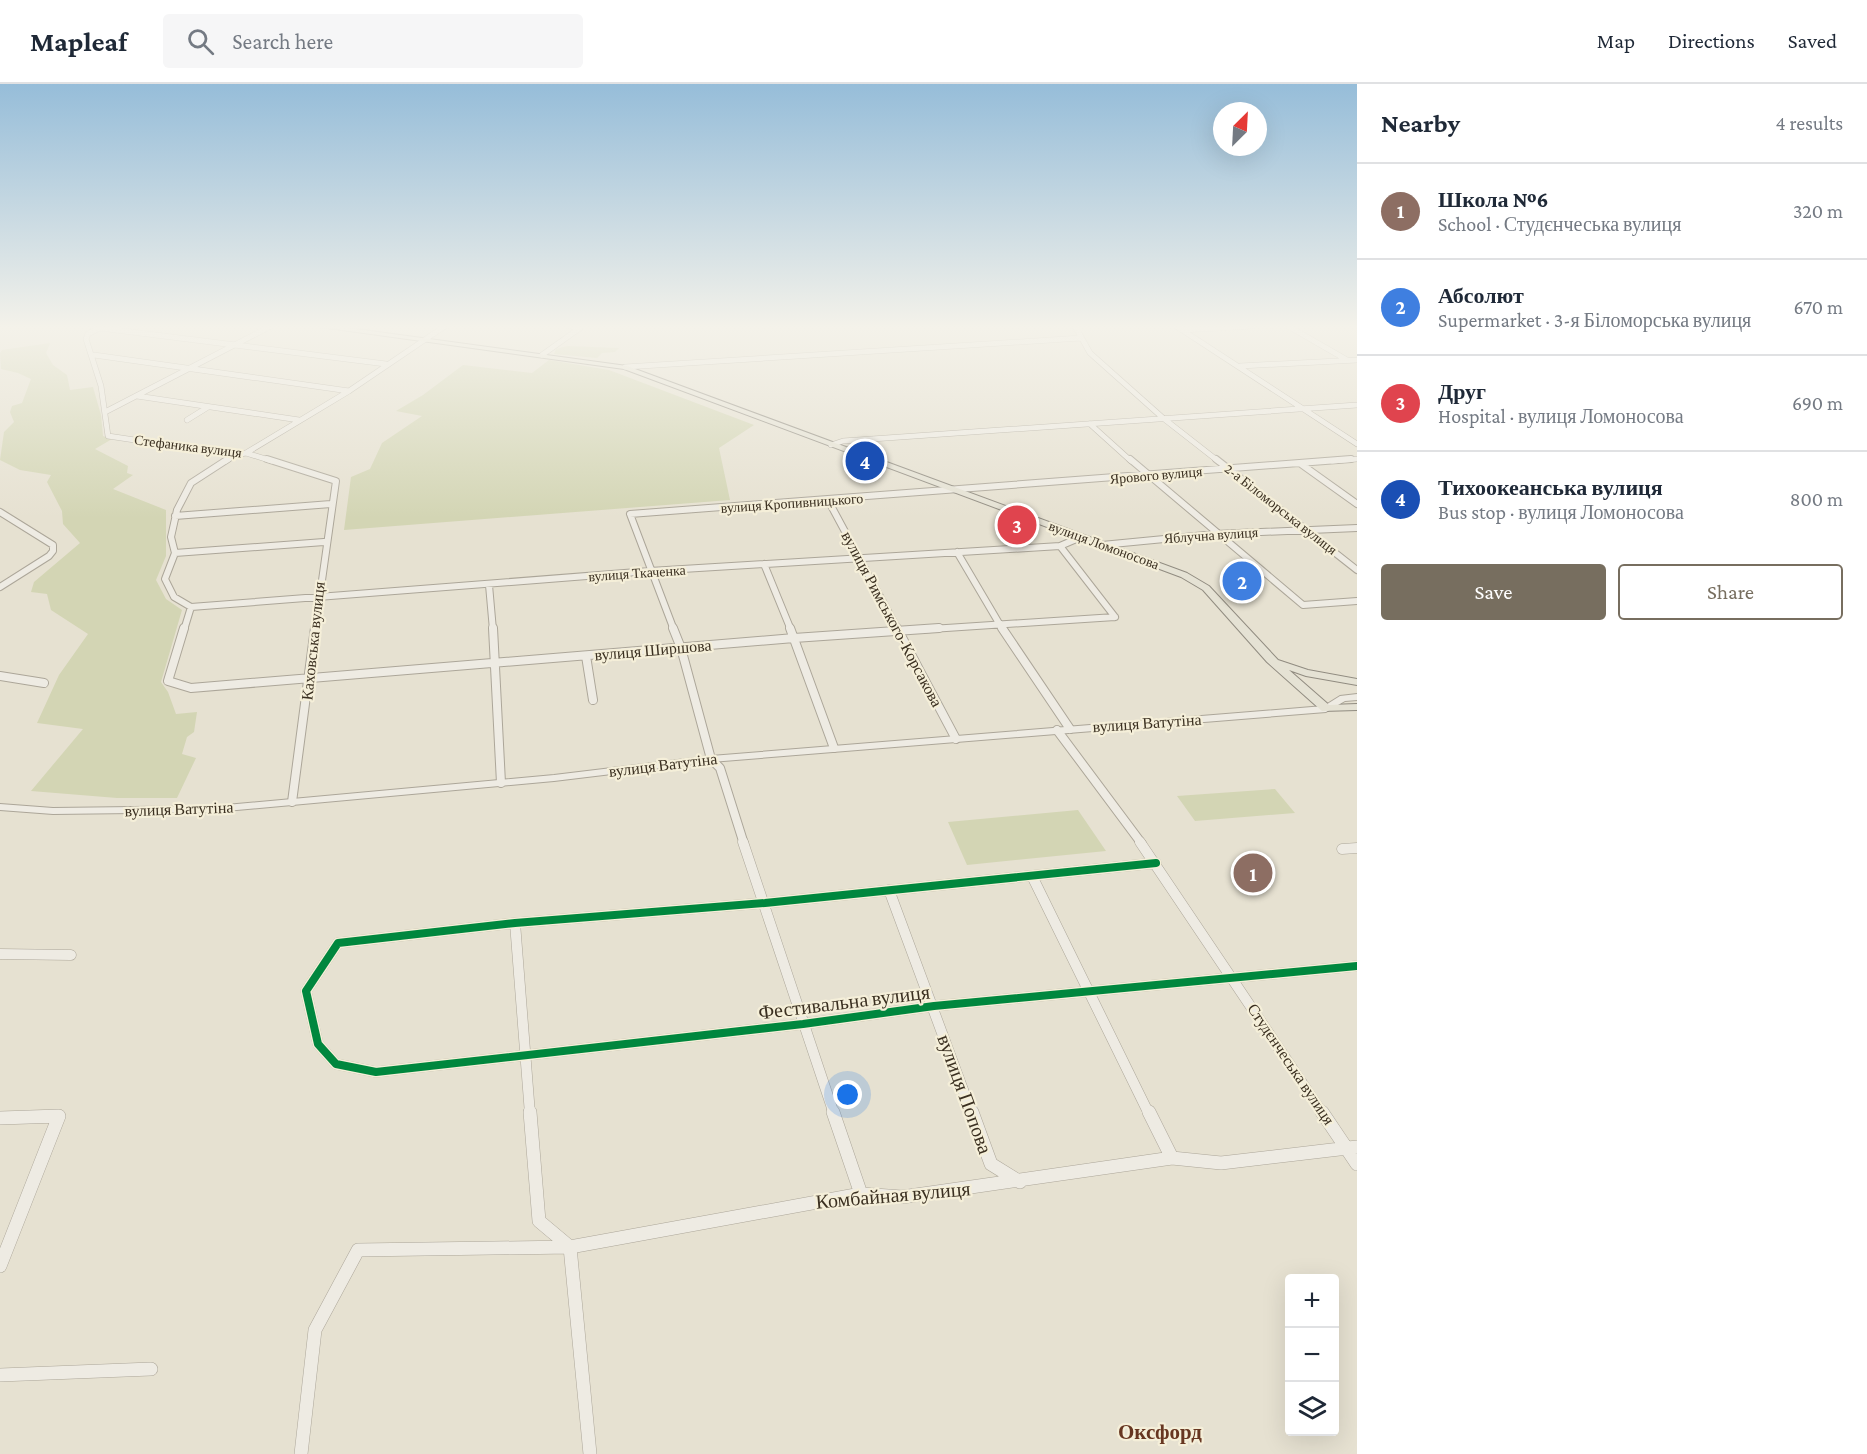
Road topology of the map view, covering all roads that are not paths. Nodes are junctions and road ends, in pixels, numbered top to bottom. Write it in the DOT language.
graph roads {
  1 [pos="102,390"];
  2 [pos="148,390"];
  3 [pos="341,390"];
  4 [pos="686,390"];
  5 [pos="1131,390"];
  6 [pos="1276,390"];
  7 [pos="349,391"];
  8 [pos="136,396"];
  9 [pos="1357,405"];
  10 [pos="209,407"];
  11 [pos="1304,408"];
  12 [pos="107,411"];
  13 [pos="1163,418"];
  14 [pos="187,420"];
  15 [pos="300,420"];
  16 [pos="1090,424"];
  17 [pos="1357,444"];
  18 [pos="831,445"];
  19 [pos="246,453"];
  20 [pos="235,455"];
  21 [pos="1357,459"];
  22 [pos="1301,464"];
  23 [pos="1229,469"];
  24 [pos="1148,476"];
  25 [pos="336,481"];
  26 [pos="955,491"];
  27 [pos="828,500"];
  28 [pos="331,504"];
  29 [pos="1357,504"];
  30 [pos="0,512"];
  31 [pos="630,514"];
  32 [pos="175,516"];
  33 [pos="1357,528"];
  34 [pos="1309,532"];
  35 [pos="1216,534"];
  36 [pos="1081,537"];
  37 [pos="324,542"];
  38 [pos="1102,544"];
  39 [pos="1060,546"];
  40 [pos="957,552"];
  41 [pos="175,553"];
  42 [pos="860,558"];
  43 [pos="764,564"];
  44 [pos="1357,570"];
  45 [pos="650,572"];
  46 [pos="1,585"];
  47 [pos="489,585"];
  48 [pos="317,598"];
  49 [pos="1357,601"];
  50 [pos="191,607"];
  51 [pos="1000,625"];
  52 [pos="898,632"];
  53 [pos="794,639"];
  54 [pos="681,648"];
  55 [pos="586,656"];
  56 [pos="1271,660"];
  57 [pos="496,662"];
  58 [pos="0,676"];
  59 [pos="310,677"];
  60 [pos="1357,682"];
  61 [pos="44,683"];
  62 [pos="191,688"];
  63 [pos="1357,697"];
  64 [pos="593,700"];
  65 [pos="1357,707"];
  66 [pos="1326,710"];
  67 [pos="1070,729"];
  68 [pos="1057,730"];
  69 [pos="956,739"];
  70 [pos="834,748"];
  71 [pos="711,759"];
  72 [pos="501,783"];
  73 [pos="292,802"];
  74 [pos="0,807"];
  75 [pos="1357,848"];
  76 [pos="1342,849"];
  77 [pos="1155,863"];
  78 [pos="1032,876"];
  79 [pos="889,890"];
  80 [pos="765,903"];
  81 [pos="515,923"];
  82 [pos="0,954"];
  83 [pos="70,955"];
  84 [pos="1357,966"];
  85 [pos="1232,977"];
  86 [pos="1088,993"];
  87 [pos="934,1006"];
  88 [pos="803,1024"];
  89 [pos="524,1055"];
  90 [pos="0,1118"];
  91 [pos="1352,1148"];
  92 [pos="1172,1158"];
  93 [pos="1357,1164"];
  94 [pos="1021,1182"];
  95 [pos="861,1194"];
  96 [pos="570,1247"];
  97 [pos="0,1266"];
  98 [pos="151,1369"];
  99 [pos="0,1375"];
  100 [pos="301,1454"];
  101 [pos="590,1454"];
  1 -- 12 [label="street"];
  2 -- 8 [label="street"];
  3 -- 7 [label="street"];
  4 -- 18 [label="main road, вулиця Ломоносова"];
  5 -- 13 [label="street, 2-а Біломорська вулиця"];
  6 -- 11 [label="street"];
  7 -- 15 [label="street"];
  8 -- 10 [label="street"];
  8 -- 12 [label="street"];
  9 -- 11 [label="street"];
  10 -- 14 [label="street"];
  10 -- 15 [label="street"];
  11 -- 13 [label="street"];
  11 -- 17 [label="street"];
  12 -- 20 [label="street, Стефаника вулиця"];
  13 -- 16 [label="street"];
  13 -- 23 [label="street, 2-а Біломорська вулиця"];
  15 -- 19 [label="street"];
  16 -- 18 [label="street"];
  16 -- 24 [label="street"];
  18 -- 26 [label="main road, вулиця Ломоносова"];
  19 -- 20 [label="street, Стефаника вулиця"];
  19 -- 25 [label="street, Стефаника вулиця"];
  20 -- 32 [label="street"];
  21 -- 22 [label="street, Ярового вулиця"];
  22 -- 23 [label="street, Ярового вулиця"];
  22 -- 29 [label="street"];
  23 -- 24 [label="street, Ярового вулиця"];
  23 -- 34 [label="street, 2-а Біломорська вулиця"];
  24 -- 26 [label="street, Ярового вулиця"];
  24 -- 35 [label="street"];
  25 -- 28 [label="street, Каховська вулиця"];
  26 -- 27 [label="street, вулиця Кропивницького"];
  26 -- 36 [label="main road, вулиця Ломоносова"];
  27 -- 31 [label="street, вулиця Кропивницького"];
  27 -- 42 [label="street, вулиця Римського-Корсакова"];
  28 -- 32 [label="street"];
  28 -- 37 [label="street, Каховська вулиця"];
  30 -- 46 [label="street"];
  31 -- 45 [label="street"];
  32 -- 41 [label="street"];
  33 -- 34 [label="street, Яблучна вулиця"];
  34 -- 35 [label="street, Яблучна вулиця"];
  34 -- 44 [label="street, 2-а Біломорська вулиця"];
  35 -- 38 [label="street, Яблучна вулиця"];
  35 -- 49 [label="street"];
  36 -- 38 [label="main road, вулиця Ломоносова"];
  36 -- 39 [label="street, вулиця Ткаченка"];
  37 -- 41 [label="street"];
  37 -- 48 [label="street, Каховська вулиця"];
  38 -- 56 [label="main road, вулиця Ломоносова"];
  39 -- 40 [label="street, вулиця Ткаченка"];
  39 -- 51 [label="street, вулиця Ширшова"];
  40 -- 42 [label="street, вулиця Ткаченка"];
  40 -- 51 [label="street"];
  41 -- 50 [label="street"];
  42 -- 43 [label="street, вулиця Ткаченка"];
  42 -- 52 [label="street, вулиця Римського-Корсакова"];
  43 -- 45 [label="street, вулиця Ткаченка"];
  43 -- 53 [label="street"];
  45 -- 47 [label="street, вулиця Ткаченка"];
  45 -- 54 [label="street"];
  47 -- 48 [label="street, вулиця Ткаченка"];
  47 -- 57 [label="street"];
  48 -- 50 [label="street, вулиця Ткаченка"];
  48 -- 59 [label="street, Каховська вулиця"];
  50 -- 62 [label="street"];
  51 -- 52 [label="street, вулиця Ширшова"];
  51 -- 67 [label="street"];
  52 -- 53 [label="street, вулиця Ширшова"];
  52 -- 69 [label="street, вулиця Римського-Корсакова"];
  53 -- 54 [label="street, вулиця Ширшова"];
  53 -- 70 [label="street"];
  54 -- 55 [label="street, вулиця Ширшова"];
  54 -- 71 [label="street"];
  55 -- 57 [label="street, вулиця Ширшова"];
  55 -- 64 [label="street"];
  56 -- 60 [label="main road"];
  56 -- 66 [label="main road, вулиця Ломоносова"];
  57 -- 59 [label="street, вулиця Ширшова"];
  57 -- 72 [label="street"];
  58 -- 61 [label="street"];
  59 -- 62 [label="street, вулиця Ширшова"];
  59 -- 73 [label="street, Каховська вулиця"];
  63 -- 66 [label="street, вулиця Ватутіна"];
  65 -- 66 [label="main road, вулиця Ватутіна"];
  66 -- 67 [label="street, вулиця Ватутіна"];
  67 -- 68 [label="street, вулиця Ватутіна"];
  68 -- 69 [label="street, вулиця Ватутіна"];
  68 -- 77 [label="street, Студєнчеська вулиця"];
  69 -- 70 [label="street, вулиця Ватутіна"];
  70 -- 71 [label="street, вулиця Ватутіна"];
  71 -- 72 [label="street, вулиця Ватутіна"];
  71 -- 80 [label="street"];
  72 -- 73 [label="street, вулиця Ватутіна"];
  73 -- 74 [label="street, вулиця Ватутіна"];
  75 -- 76 [label="street"];
  77 -- 78 [label="street"];
  77 -- 85 [label="street, Студєнчеська вулиця"];
  78 -- 79 [label="street"];
  78 -- 86 [label="street"];
  79 -- 80 [label="street"];
  79 -- 87 [label="street, вулиця Попова"];
  80 -- 81 [label="street"];
  80 -- 88 [label="street"];
  81 -- 89 [label="street"];
  81 -- 89 [label="street, Фестивальна вулиця"];
  82 -- 83 [label="street"];
  84 -- 85 [label="street, Фестивальна вулиця"];
  85 -- 86 [label="street, Фестивальна вулиця"];
  85 -- 91 [label="street, Студєнчеська вулиця"];
  86 -- 87 [label="street, Фестивальна вулиця"];
  86 -- 92 [label="street"];
  87 -- 88 [label="street, Фестивальна вулиця"];
  87 -- 94 [label="street, вулиця Попова"];
  88 -- 89 [label="street, Фестивальна вулиця"];
  88 -- 95 [label="street"];
  89 -- 96 [label="street"];
  90 -- 97 [label="street"];
  91 -- 92 [label="street, Комбайная вулиця"];
  91 -- 93 [label="street, Студєнчеська вулиця"];
  92 -- 94 [label="street, Комбайная вулиця"];
  94 -- 95 [label="street, Комбайная вулиця"];
  95 -- 96 [label="street, Комбайная вулиця"];
  96 -- 100 [label="street, Комбайная вулиця"];
  96 -- 101 [label="street"];
  98 -- 99 [label="street"];
}
